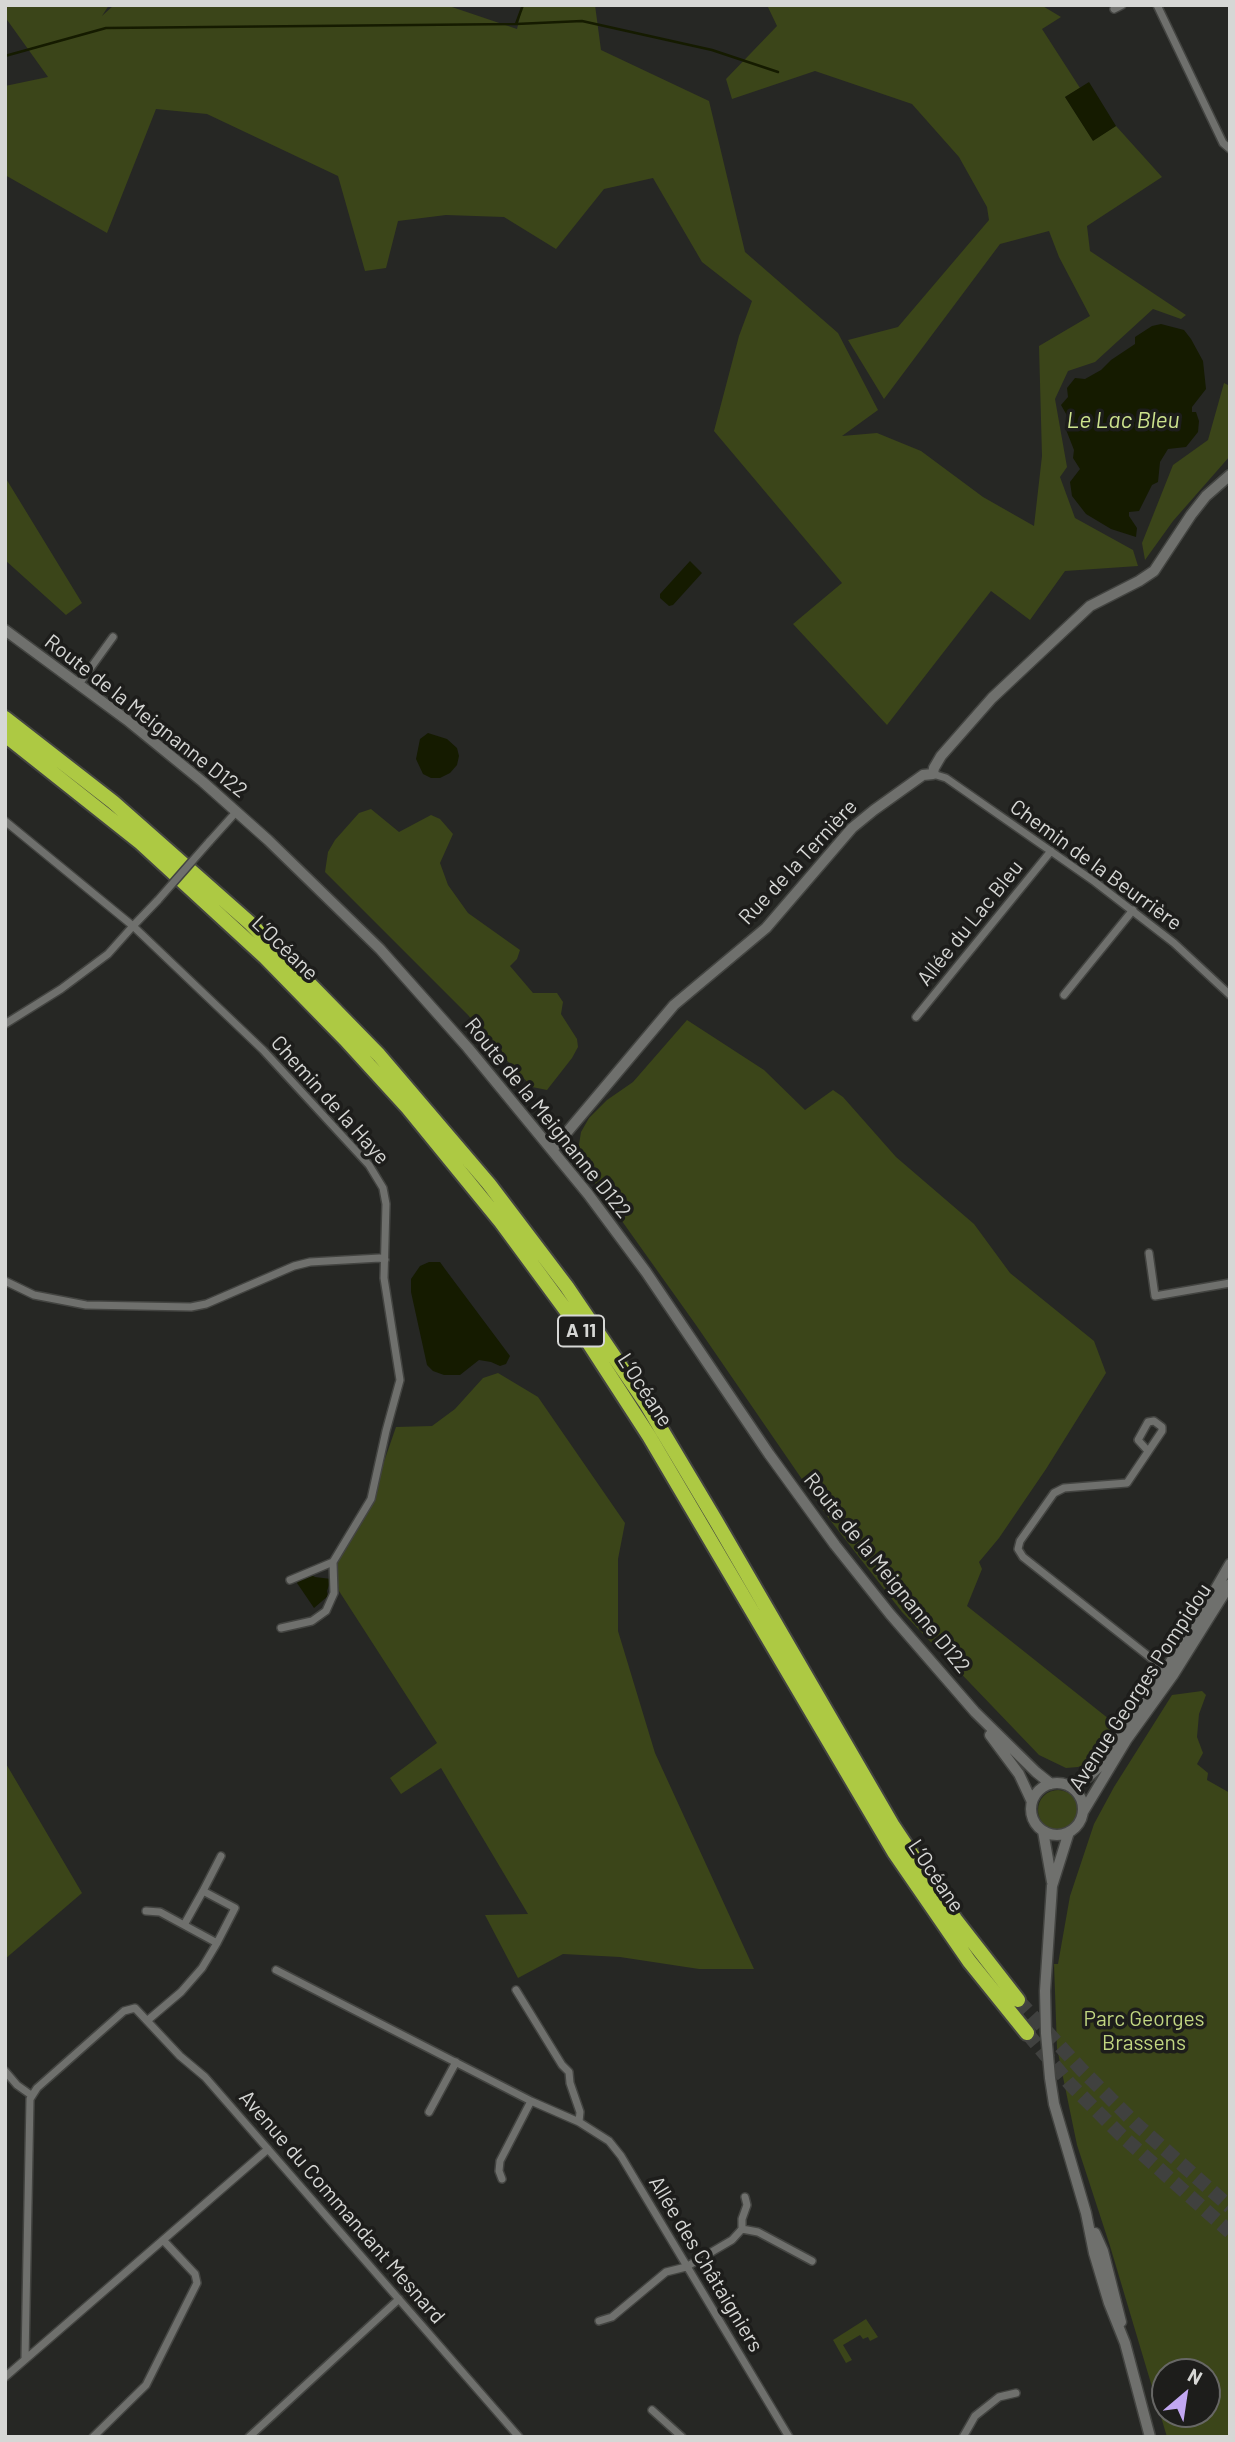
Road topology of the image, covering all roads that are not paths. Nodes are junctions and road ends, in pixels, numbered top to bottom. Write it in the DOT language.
graph roads {
  1 [pos="1122,5"];
  2 [pos="1157,5"];
  3 [pos="1114,9"];
  4 [pos="1230,149"];
  5 [pos="1230,475"];
  6 [pos="5,630"];
  7 [pos="113,637"];
  8 [pos="79,684"];
  9 [pos="5,718"];
  10 [pos="5,735"];
  11 [pos="933,774"];
  12 [pos="236,811"];
  13 [pos="5,821"];
  14 [pos="1051,851"];
  15 [pos="1133,910"];
  16 [pos="133,926"];
  17 [pos="1064,995"];
  18 [pos="1230,995"];
  19 [pos="916,1017"];
  20 [pos="5,1024"];
  21 [pos="552,1150"];
  22 [pos="1149,1253"];
  23 [pos="385,1261"];
  24 [pos="5,1281"];
  25 [pos="1230,1283"];
  26 [pos="1148,1451"];
  27 [pos="333,1562"];
  28 [pos="1230,1564"];
  29 [pos="290,1580"];
  30 [pos="1230,1584"];
  31 [pos="281,1629"];
  32 [pos="1166,1670"];
  33 [pos="975,1712"];
  34 [pos="1051,1784"];
  35 [pos="1067,1785"];
  36 [pos="1032,1802"];
  37 [pos="1083,1812"];
  38 [pos="1043,1831"];
  39 [pos="1069,1832"];
  40 [pos="221,1856"];
  41 [pos="1052,1886"];
  42 [pos="203,1891"];
  43 [pos="146,1910"];
  44 [pos="184,1925"];
  45 [pos="217,1942"];
  46 [pos="276,1970"];
  47 [pos="516,1990"];
  48 [pos="1018,2000"];
  49 [pos="148,2020"];
  50 [pos="1027,2033"];
  51 [pos="456,2062"];
  52 [pos="5,2071"];
  53 [pos="32,2095"];
  54 [pos="531,2101"];
  55 [pos="429,2112"];
  56 [pos="579,2122"];
  57 [pos="268,2149"];
  58 [pos="502,2179"];
  59 [pos="745,2197"];
  60 [pos="742,2229"];
  61 [pos="163,2239"];
  62 [pos="812,2261"];
  63 [pos="686,2267"];
  64 [pos="399,2299"];
  65 [pos="599,2321"];
  66 [pos="25,2360"];
  67 [pos="5,2377"];
  68 [pos="1016,2393"];
  69 [pos="652,2410"];
  70 [pos="96,2436"];
  71 [pos="249,2437"];
  72 [pos="519,2437"];
  73 [pos="682,2437"];
  74 [pos="789,2437"];
  75 [pos="963,2437"];
  76 [pos="1150,2437"];
  1 -- 3 [label="street"];
  2 -- 4 [label="street"];
  5 -- 11 [label="street"];
  6 -- 8 [label="street, Route de la Meignanne D122"];
  7 -- 8 [label="street"];
  8 -- 12 [label="street, Route de la Meignanne D122"];
  9 -- 48 [label="highway, L’Océane / A 11"];
  10 -- 50 [label="highway, L’Océane / A 11"];
  11 -- 14 [label="street, Chemin de la Beurrière"];
  11 -- 21 [label="street, Rue de la Ternière"];
  12 -- 16 [label="street, bridge"];
  12 -- 21 [label="street, Route de la Meignanne D122"];
  13 -- 16 [label="street, Chemin de la Haye"];
  14 -- 15 [label="street, Chemin de la Beurrière"];
  14 -- 19 [label="street, Allée du Lac Bleu"];
  15 -- 17 [label="street"];
  15 -- 18 [label="street, Chemin de la Beurrière"];
  16 -- 20 [label="street"];
  16 -- 23 [label="street, Chemin de la Haye"];
  21 -- 33 [label="street, Route de la Meignanne D122"];
  22 -- 25 [label="street"];
  23 -- 24 [label="street"];
  23 -- 27 [label="street, Chemin de la Haye"];
  26 -- 32 [label="street"];
  27 -- 29 [label="street"];
  27 -- 31 [label="street"];
  28 -- 32 [label="street, Avenue Georges Pompidou"];
  30 -- 37 [label="street, Avenue Georges Pompidou"];
  32 -- 35 [label="street, Avenue Georges Pompidou"];
  33 -- 34 [label="street"];
  33 -- 36 [label="street"];
  34 -- 35 [label="street"];
  34 -- 36 [label="street"];
  35 -- 37 [label="street"];
  36 -- 38 [label="street"];
  37 -- 39 [label="street"];
  38 -- 39 [label="street"];
  38 -- 41 [label="street"];
  39 -- 41 [label="street"];
  40 -- 42 [label="street"];
  41 -- 76 [label="street"];
  42 -- 44 [label="street"];
  42 -- 45 [label="street"];
  43 -- 44 [label="street"];
  44 -- 45 [label="street"];
  45 -- 49 [label="street"];
  46 -- 51 [label="street, Allée des Châtaigniers"];
  47 -- 56 [label="street"];
  49 -- 53 [label="street, Avenue du Commandant Mesnard"];
  49 -- 57 [label="street, Avenue du Commandant Mesnard"];
  51 -- 54 [label="street, Allée des Châtaigniers"];
  51 -- 55 [label="street"];
  52 -- 53 [label="street"];
  53 -- 66 [label="street"];
  54 -- 56 [label="street, Allée des Châtaigniers"];
  54 -- 58 [label="street"];
  56 -- 63 [label="street, Allée des Châtaigniers"];
  57 -- 61 [label="street"];
  57 -- 64 [label="street, Avenue du Commandant Mesnard"];
  59 -- 60 [label="street"];
  60 -- 62 [label="street"];
  60 -- 63 [label="street"];
  61 -- 66 [label="street"];
  61 -- 70 [label="street"];
  63 -- 65 [label="street"];
  63 -- 74 [label="street, Allée des Châtaigniers"];
  64 -- 71 [label="street"];
  64 -- 72 [label="street, Avenue du Commandant Mesnard"];
  66 -- 67 [label="street"];
  68 -- 75 [label="street"];
  69 -- 73 [label="street"];
}
